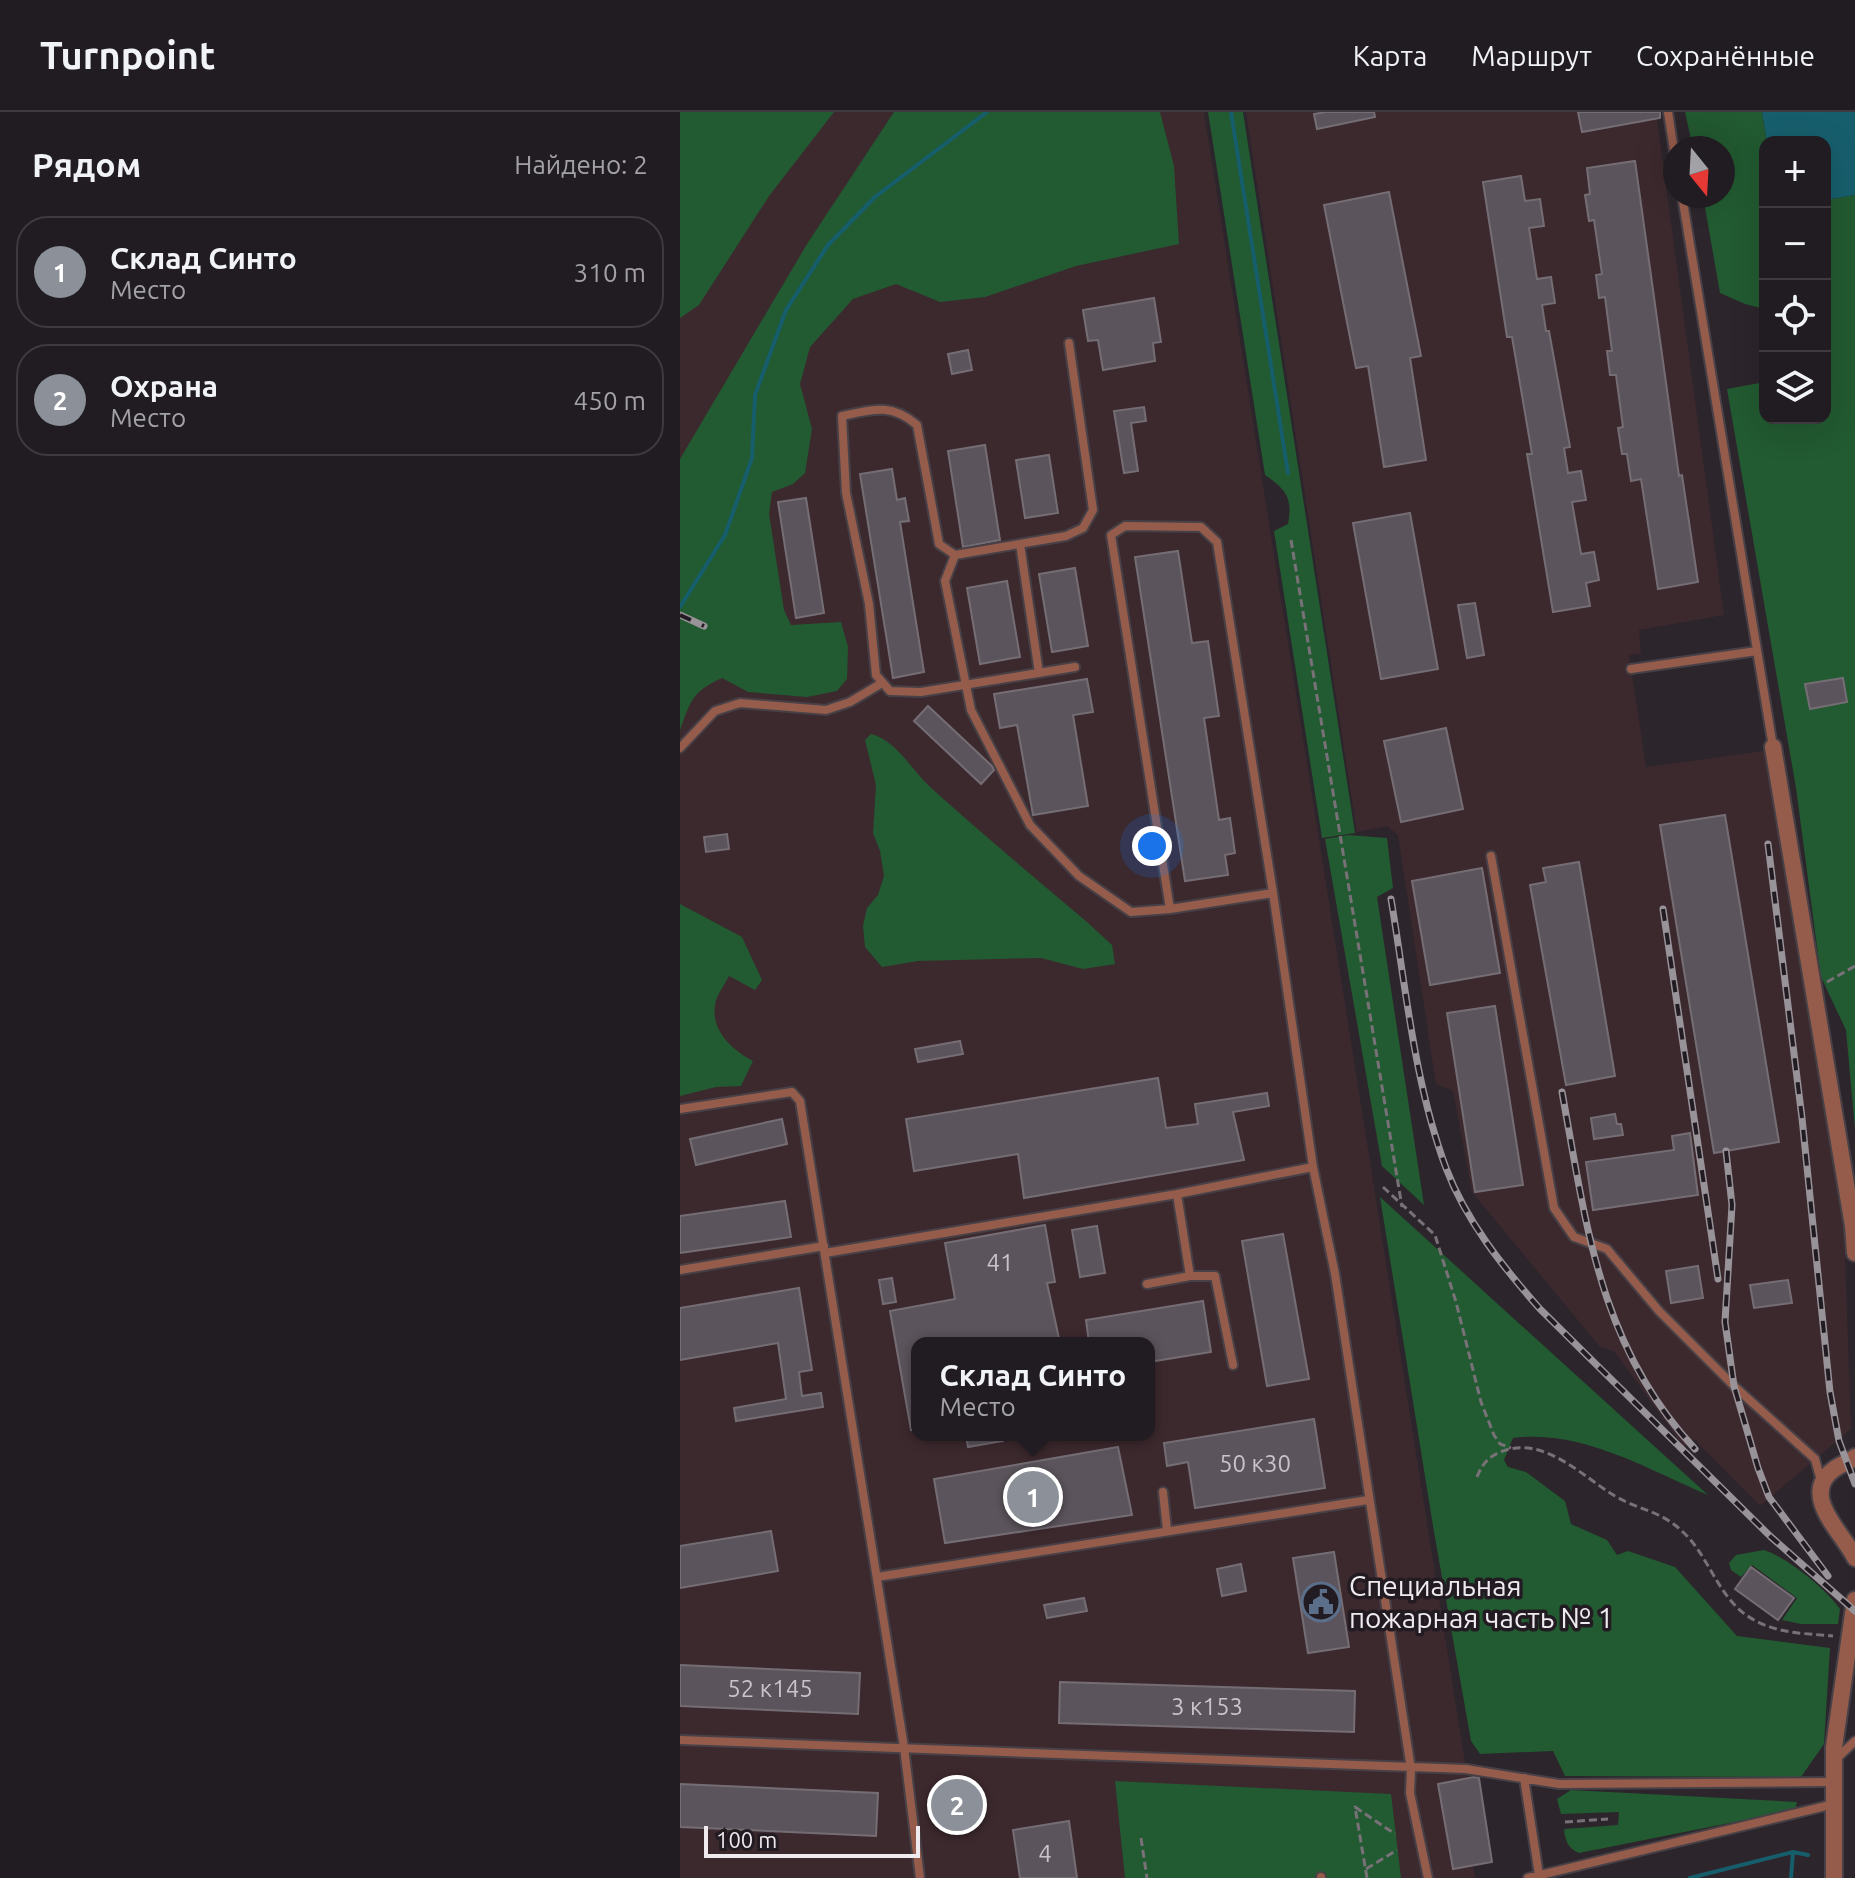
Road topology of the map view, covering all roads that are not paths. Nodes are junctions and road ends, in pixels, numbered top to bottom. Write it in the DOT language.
graph roads {
  1 [pos="1668,112"];
  2 [pos="1672,136"];
  3 [pos="1684,208"];
  4 [pos="1069,343"];
  5 [pos="1020,544"];
  6 [pos="955,555"];
  7 [pos="1757,651"];
  8 [pos="1075,667"];
  9 [pos="1631,669"];
  10 [pos="1039,673"];
  11 [pos="882,683"];
  12 [pos="966,685"];
  13 [pos="1773,747"];
  14 [pos="680,748"];
  15 [pos="1491,856"];
  16 [pos="1273,893"];
  17 [pos="1170,909"];
  18 [pos="680,1109"];
  19 [pos="1313,1167"];
  20 [pos="1177,1194"];
  21 [pos="824,1250"];
  22 [pos="1855,1253"];
  23 [pos="680,1270"];
  24 [pos="1190,1276"];
  25 [pos="1147,1284"];
  26 [pos="1233,1365"];
  27 [pos="1855,1457"];
  28 [pos="1822,1484"];
  29 [pos="1163,1492"];
  30 [pos="1368,1500"];
  31 [pos="1167,1530"];
  32 [pos="1855,1558"];
  33 [pos="877,1577"];
  34 [pos="1855,1600"];
  35 [pos="680,1740"];
  36 [pos="1855,1741"];
  37 [pos="904,1747"];
  38 [pos="1835,1760"];
  39 [pos="1411,1769"];
  40 [pos="1524,1778"];
  41 [pos="1835,1782"];
  42 [pos="1835,1804"];
  43 [pos="1539,1875"];
  44 [pos="920,1878"];
  45 [pos="1428,1878"];
  46 [pos="1528,1878"];
  47 [pos="1834,1878"];
  1 -- 2 [label="lane"];
  3 -- 7 [label="lane"];
  4 -- 5 [label="lane"];
  5 -- 6 [label="lane"];
  5 -- 10 [label="lane"];
  6 -- 11 [label="lane"];
  6 -- 12 [label="lane"];
  7 -- 9 [label="lane"];
  7 -- 13 [label="lane"];
  8 -- 10 [label="lane"];
  10 -- 12 [label="lane"];
  11 -- 12 [label="lane"];
  11 -- 14 [label="lane"];
  12 -- 17 [label="lane"];
  13 -- 22 [label="street"];
  15 -- 28 [label="lane"];
  16 -- 17 [label="lane"];
  16 -- 17 [label="lane"];
  16 -- 19 [label="lane"];
  18 -- 21 [label="lane"];
  19 -- 20 [label="lane"];
  19 -- 30 [label="lane"];
  20 -- 21 [label="lane"];
  20 -- 24 [label="lane"];
  21 -- 23 [label="lane"];
  21 -- 33 [label="lane"];
  24 -- 25 [label="lane"];
  24 -- 26 [label="lane"];
  27 -- 28 [label="street"];
  28 -- 32 [label="street"];
  29 -- 31 [label="lane"];
  30 -- 31 [label="lane"];
  30 -- 39 [label="lane"];
  31 -- 33 [label="lane"];
  33 -- 37 [label="lane"];
  34 -- 38 [label="street"];
  35 -- 37 [label="lane"];
  36 -- 38 [label="lane"];
  37 -- 39 [label="lane"];
  37 -- 44 [label="lane"];
  38 -- 41 [label="street"];
  39 -- 40 [label="lane"];
  39 -- 45 [label="lane"];
  40 -- 41 [label="lane"];
  40 -- 43 [label="lane"];
  41 -- 42 [label="street"];
  42 -- 43 [label="lane"];
  42 -- 47 [label="street"];
  43 -- 46 [label="lane"];
}
